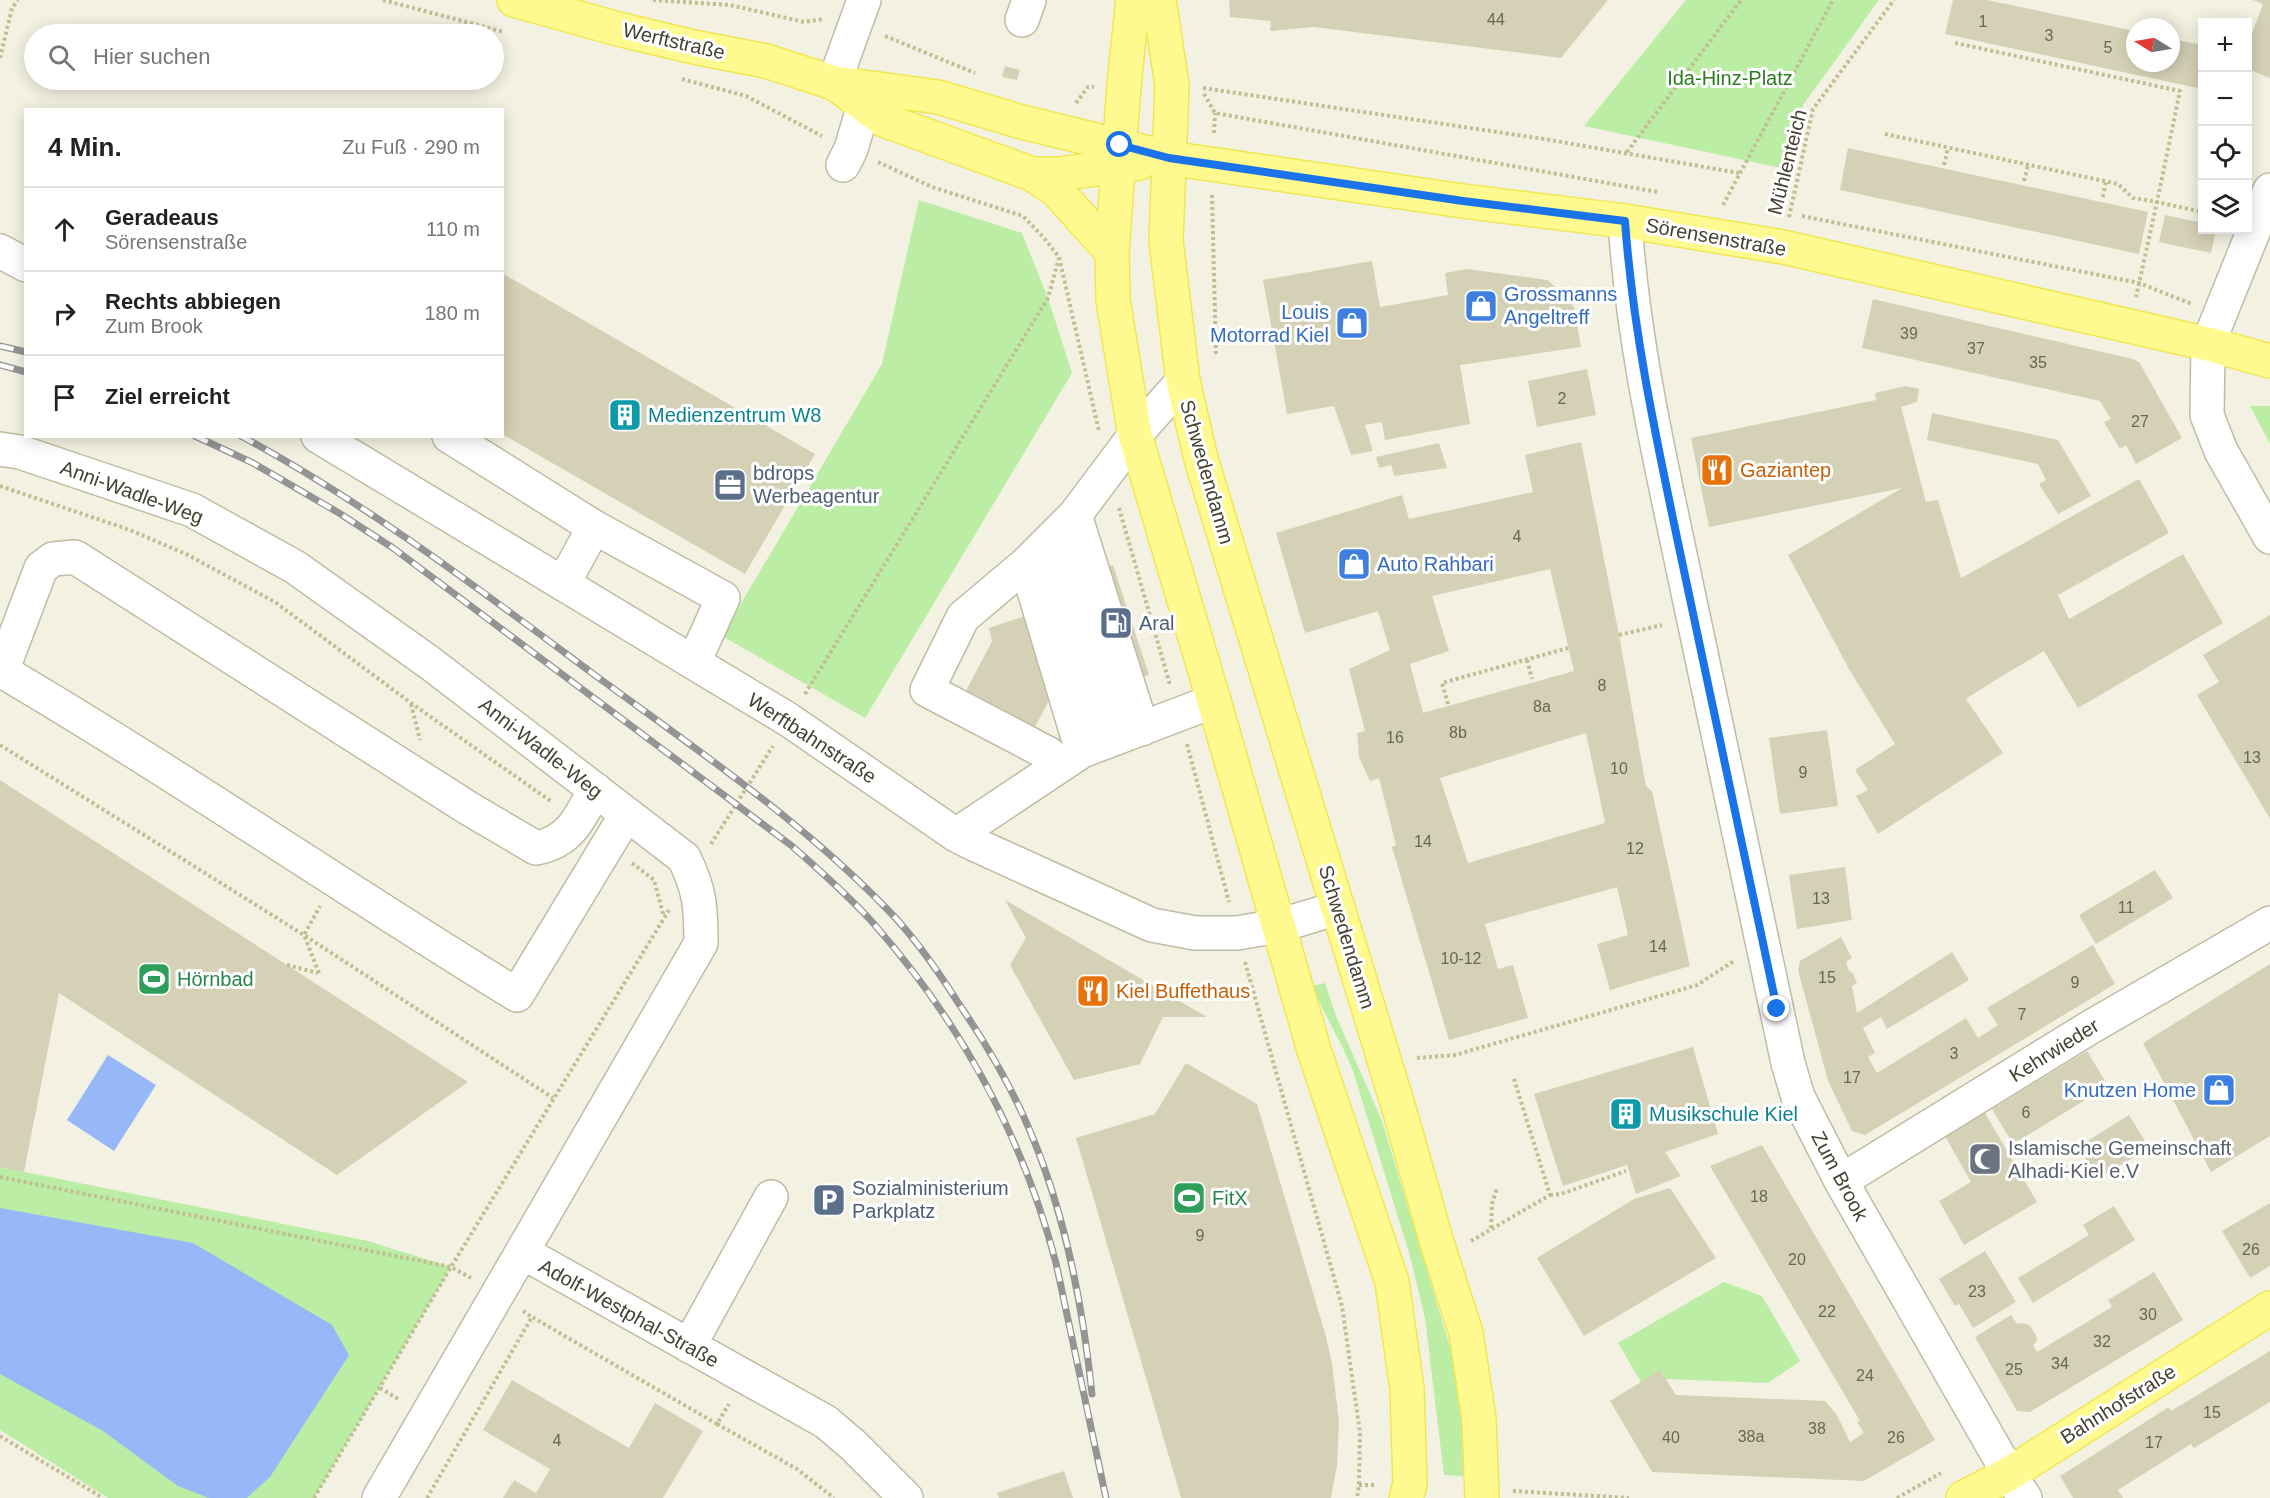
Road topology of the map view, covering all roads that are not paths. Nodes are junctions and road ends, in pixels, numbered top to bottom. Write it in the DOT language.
graph roads {
  1 [pos="514,0"];
  2 [pos="864,0"];
  3 [pos="1132,0"];
  4 [pos="1159,0"];
  5 [pos="834,83"];
  6 [pos="864,105"];
  7 [pos="1119,156"];
  8 [pos="847,157"];
  9 [pos="1169,158"];
  10 [pos="1032,174"];
  11 [pos="2270,190"];
  12 [pos="1625,221"];
  13 [pos="0,251"];
  14 [pos="1112,252"];
  15 [pos="24,265"];
  16 [pos="2208,344"];
  17 [pos="2270,361"];
  18 [pos="1182,381"];
  19 [pos="1136,435"];
  20 [pos="452,438"];
  21 [pos="330,440"];
  22 [pos="0,449"];
  23 [pos="1075,515"];
  24 [pos="594,527"];
  25 [pos="2270,537"];
  26 [pos="1051,538"];
  27 [pos="1026,564"];
  28 [pos="562,584"];
  29 [pos="693,662"];
  30 [pos="1214,701"];
  31 [pos="1142,729"];
  32 [pos="1083,753"];
  33 [pos="595,789"];
  34 [pos="626,815"];
  35 [pos="956,835"];
  36 [pos="1338,908"];
  37 [pos="2270,923"];
  38 [pos="1278,926"];
  39 [pos="1841,1182"];
  40 [pos="771,1197"];
  41 [pos="522,1252"];
  42 [pos="2270,1308"];
  43 [pos="689,1346"];
  44 [pos="2017,1486"];
  45 [pos="1411,1493"];
  46 [pos="379,1498"];
  47 [pos="906,1498"];
  48 [pos="1482,1498"];
  49 [pos="1963,1498"];
  1 -- 5 [label="main road, Werftstraße"];
  2 -- 5 [label="street"];
  3 -- 7 [label="main road"];
  4 -- 9 [label="main road, Schwedendamm"];
  5 -- 6 [label="main road, Werftstraße"];
  5 -- 7 [label="main road, Werftstraße"];
  6 -- 8 [label="street"];
  6 -- 10 [label="main road, Werftstraße"];
  7 -- 9 [label="main road, Sörensenstraße"];
  7 -- 10 [label="main road, Werftstraße"];
  7 -- 14 [label="main road"];
  9 -- 12 [label="main road, Sörensenstraße"];
  9 -- 18 [label="main road, Schwedendamm"];
  10 -- 14 [label="main road, Werftstraße"];
  11 -- 16 [label="street"];
  12 -- 16 [label="main road, Sörensenstraße"];
  12 -- 39 [label="street, Zum Brook"];
  13 -- 15 [label="street"];
  14 -- 19 [label="main road"];
  16 -- 17 [label="main road, Sörensenstraße"];
  16 -- 25 [label="street"];
  18 -- 19 [label="street, Schwedendamm"];
  18 -- 36 [label="main road, Schwedendamm"];
  19 -- 23 [label="street, Schwedendamm"];
  19 -- 30 [label="main road"];
  20 -- 24 [label="street"];
  21 -- 28 [label="street, Werftbahnstraße"];
  22 -- 33 [label="street, Anni-Wadle-Weg"];
  23 -- 26 [label="street, Schwedendamm"];
  23 -- 31 [label="street"];
  24 -- 28 [label="street"];
  24 -- 29 [label="street"];
  26 -- 27 [label="street, Schwedendamm"];
  26 -- 32 [label="street"];
  27 -- 32 [label="street"];
  27 -- 32 [label="street, Schwedendamm"];
  28 -- 29 [label="street, Werftbahnstraße"];
  29 -- 35 [label="street, Werftbahnstraße"];
  30 -- 31 [label="street"];
  30 -- 38 [label="main road"];
  31 -- 32 [label="street"];
  32 -- 35 [label="street"];
  33 -- 34 [label="street, Anni-Wadle-Weg"];
  33 -- 34 [label="street"];
  34 -- 41 [label="street, Anni-Wadle-Weg"];
  35 -- 38 [label="street, Werftbahnstraße"];
  36 -- 38 [label="street, Werftbahnstraße"];
  36 -- 48 [label="main road, Schwedendamm"];
  37 -- 39 [label="street, Kehrwieder"];
  38 -- 45 [label="main road"];
  39 -- 44 [label="street, Zum Brook"];
  40 -- 43 [label="street"];
  41 -- 43 [label="street, Adolf-Westphal-Straße"];
  41 -- 46 [label="street, Adolf-Westphal-Straße"];
  42 -- 44 [label="main road, Bahnhofstraße"];
  43 -- 47 [label="street, Adolf-Westphal-Straße"];
  44 -- 49 [label="main road, Bahnhofstraße"];
}
